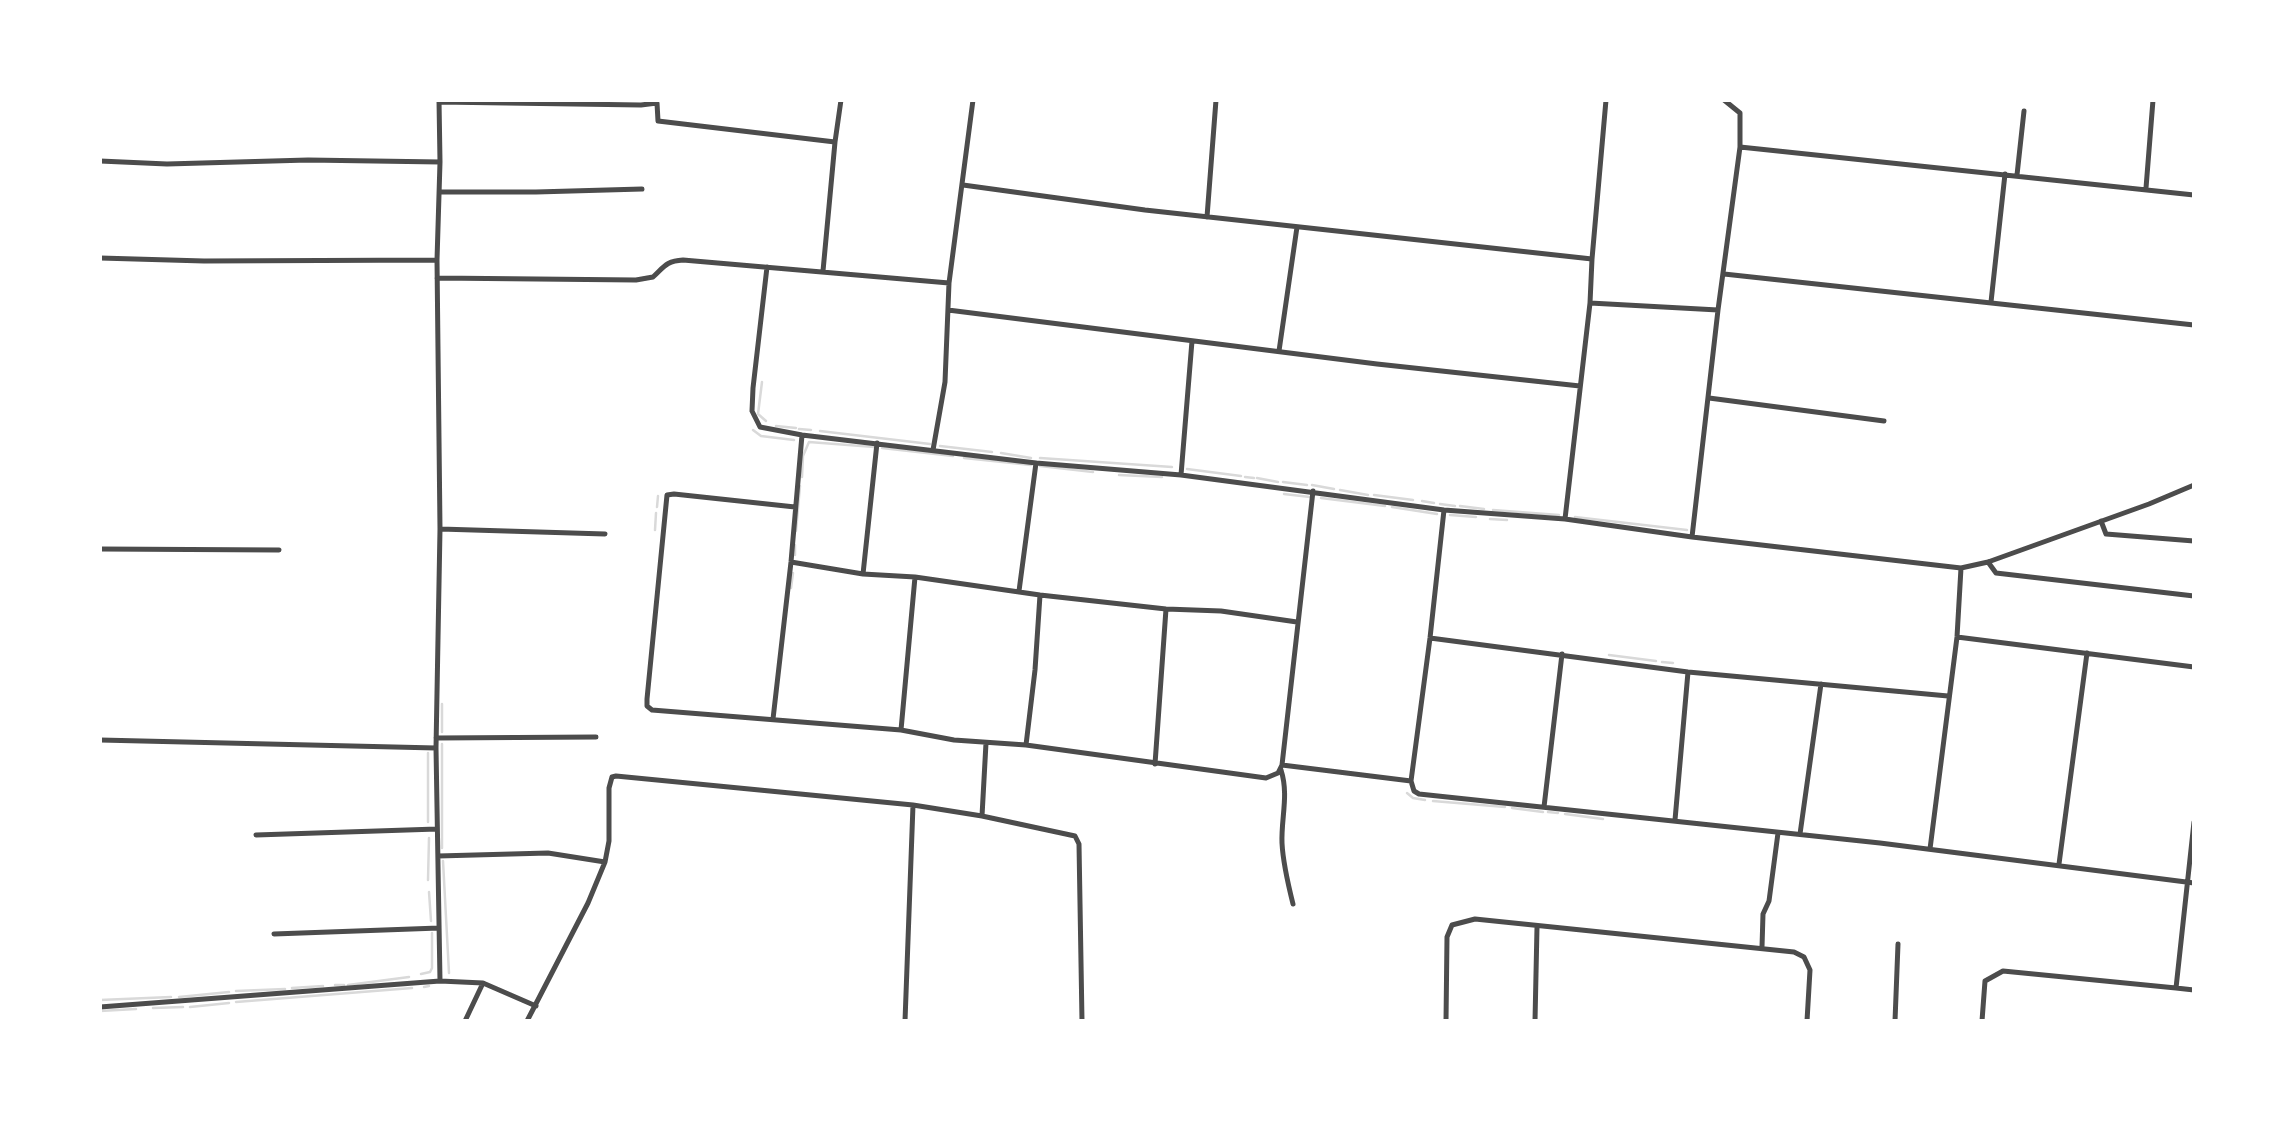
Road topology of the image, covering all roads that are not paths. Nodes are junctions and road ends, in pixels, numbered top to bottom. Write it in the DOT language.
graph roads {
  1 [pos="842,100"];
  2 [pos="973,100"];
  3 [pos="1216,100"];
  4 [pos="1606,100"];
  5 [pos="1724,100"];
  6 [pos="2153,100"];
  7 [pos="439,101"];
  8 [pos="2024,111"];
  9 [pos="835,142"];
  10 [pos="1740,147"];
  11 [pos="100,161"];
  12 [pos="440,162"];
  13 [pos="2005,174"];
  14 [pos="2017,175"];
  15 [pos="963,185"];
  16 [pos="2146,188"];
  17 [pos="642,189"];
  18 [pos="440,192"];
  19 [pos="2194,195"];
  20 [pos="1207,216"];
  21 [pos="1297,227"];
  22 [pos="100,258"];
  23 [pos="1592,258"];
  24 [pos="437,260"];
  25 [pos="766,267"];
  26 [pos="824,271"];
  27 [pos="1724,274"];
  28 [pos="437,278"];
  29 [pos="949,283"];
  30 [pos="1991,302"];
  31 [pos="1590,303"];
  32 [pos="948,310"];
  33 [pos="1718,310"];
  34 [pos="2194,325"];
  35 [pos="1192,341"];
  36 [pos="1279,351"];
  37 [pos="1580,386"];
  38 [pos="1709,398"];
  39 [pos="1884,421"];
  40 [pos="802,435"];
  41 [pos="877,443"];
  42 [pos="933,450"];
  43 [pos="1035,463"];
  44 [pos="1181,475"];
  45 [pos="2194,485"];
  46 [pos="1313,491"];
  47 [pos="795,507"];
  48 [pos="1444,510"];
  49 [pos="1565,519"];
  50 [pos="2101,521"];
  51 [pos="440,530"];
  52 [pos="605,534"];
  53 [pos="1692,537"];
  54 [pos="2194,541"];
  55 [pos="100,549"];
  56 [pos="278,550"];
  57 [pos="791,562"];
  58 [pos="1988,562"];
  59 [pos="1961,568"];
  60 [pos="863,574"];
  61 [pos="915,577"];
  62 [pos="1019,591"];
  63 [pos="1040,595"];
  64 [pos="2194,596"];
  65 [pos="1166,609"];
  66 [pos="1297,622"];
  67 [pos="1956,637"];
  68 [pos="1430,638"];
  69 [pos="2087,653"];
  70 [pos="1562,654"];
  71 [pos="2194,667"];
  72 [pos="1688,672"];
  73 [pos="1821,684"];
  74 [pos="1948,696"];
  75 [pos="773,719"];
  76 [pos="901,730"];
  77 [pos="596,737"];
  78 [pos="436,738"];
  79 [pos="100,740"];
  80 [pos="986,743"];
  81 [pos="1026,745"];
  82 [pos="436,748"];
  83 [pos="1154,764"];
  84 [pos="1282,768"];
  85 [pos="1411,781"];
  86 [pos="914,805"];
  87 [pos="1544,807"];
  88 [pos="982,816"];
  89 [pos="1675,820"];
  90 [pos="2194,822"];
  91 [pos="437,829"];
  92 [pos="1778,833"];
  93 [pos="1800,834"];
  94 [pos="257,835"];
  95 [pos="1930,849"];
  96 [pos="438,856"];
  97 [pos="605,862"];
  98 [pos="2059,864"];
  99 [pos="2191,882"];
  100 [pos="1293,904"];
  101 [pos="1537,927"];
  102 [pos="439,928"];
  103 [pos="274,934"];
  104 [pos="1898,944"];
  105 [pos="1762,947"];
  106 [pos="440,981"];
  107 [pos="483,983"];
  108 [pos="2176,988"];
  109 [pos="2194,990"];
  110 [pos="536,1006"];
  111 [pos="100,1007"];
  112 [pos="465,1021"];
  113 [pos="527,1021"];
  114 [pos="905,1021"];
  115 [pos="1083,1021"];
  116 [pos="1446,1021"];
  117 [pos="1535,1021"];
  118 [pos="1808,1021"];
  119 [pos="1895,1021"];
  120 [pos="1982,1021"];
  1 -- 9 [label="street"];
  2 -- 15 [label="street"];
  3 -- 20 [label="street"];
  4 -- 23 [label="street"];
  5 -- 10 [label="street"];
  6 -- 16 [label="street"];
  7 -- 9 [label="street"];
  7 -- 12 [label="street"];
  8 -- 14 [label="street"];
  9 -- 26 [label="street"];
  10 -- 13 [label="street"];
  10 -- 27 [label="street"];
  11 -- 12 [label="street"];
  12 -- 18 [label="street"];
  13 -- 14 [label="street"];
  13 -- 30 [label="street"];
  14 -- 16 [label="street"];
  15 -- 20 [label="street"];
  15 -- 29 [label="street"];
  16 -- 19 [label="street"];
  17 -- 18 [label="street"];
  18 -- 24 [label="street"];
  20 -- 21 [label="street"];
  21 -- 23 [label="street"];
  21 -- 36 [label="street"];
  22 -- 24 [label="street"];
  23 -- 31 [label="street"];
  24 -- 28 [label="street"];
  25 -- 26 [label="street"];
  25 -- 28 [label="street"];
  25 -- 40 [label="street"];
  26 -- 29 [label="street"];
  27 -- 30 [label="street"];
  27 -- 33 [label="street"];
  28 -- 51 [label="street"];
  29 -- 32 [label="street"];
  30 -- 34 [label="street"];
  31 -- 33 [label="street"];
  31 -- 37 [label="street"];
  32 -- 35 [label="street"];
  32 -- 42 [label="street"];
  33 -- 38 [label="street"];
  35 -- 36 [label="street"];
  35 -- 44 [label="street"];
  36 -- 37 [label="street"];
  37 -- 49 [label="street"];
  38 -- 39 [label="street"];
  38 -- 53 [label="street"];
  40 -- 41 [label="street"];
  40 -- 47 [label="street"];
  41 -- 42 [label="street"];
  41 -- 60 [label="street"];
  42 -- 43 [label="street"];
  43 -- 44 [label="street"];
  43 -- 62 [label="street"];
  44 -- 46 [label="street"];
  45 -- 50 [label="street"];
  46 -- 48 [label="street"];
  46 -- 66 [label="street"];
  47 -- 57 [label="street"];
  47 -- 75 [label="street"];
  48 -- 49 [label="street"];
  48 -- 68 [label="street"];
  49 -- 53 [label="street"];
  50 -- 54 [label="street"];
  50 -- 58 [label="street"];
  51 -- 52 [label="street"];
  51 -- 78 [label="street"];
  53 -- 59 [label="street"];
  55 -- 56 [label="street"];
  57 -- 60 [label="street"];
  57 -- 75 [label="street"];
  58 -- 59 [label="street"];
  58 -- 64 [label="street"];
  59 -- 67 [label="street"];
  60 -- 61 [label="street"];
  61 -- 62 [label="street"];
  61 -- 76 [label="street"];
  62 -- 63 [label="street"];
  63 -- 65 [label="street"];
  63 -- 81 [label="street"];
  65 -- 66 [label="street"];
  65 -- 83 [label="street"];
  66 -- 84 [label="street"];
  67 -- 69 [label="street"];
  67 -- 74 [label="street"];
  68 -- 70 [label="street"];
  68 -- 85 [label="street"];
  69 -- 71 [label="street"];
  69 -- 98 [label="street"];
  70 -- 72 [label="street"];
  70 -- 87 [label="street"];
  72 -- 73 [label="street"];
  72 -- 89 [label="street"];
  73 -- 74 [label="street"];
  73 -- 93 [label="street"];
  74 -- 95 [label="street"];
  75 -- 76 [label="street"];
  76 -- 80 [label="street"];
  77 -- 78 [label="street"];
  78 -- 82 [label="street"];
  79 -- 82 [label="street"];
  80 -- 81 [label="street"];
  80 -- 88 [label="street"];
  81 -- 83 [label="street"];
  82 -- 91 [label="street"];
  83 -- 84 [label="street"];
  84 -- 85 [label="street"];
  84 -- 100 [label="street"];
  85 -- 87 [label="street"];
  86 -- 88 [label="street"];
  86 -- 97 [label="street"];
  86 -- 114 [label="street"];
  87 -- 89 [label="street"];
  88 -- 115 [label="street"];
  89 -- 92 [label="street"];
  90 -- 99 [label="street"];
  91 -- 94 [label="street"];
  91 -- 96 [label="street"];
  92 -- 93 [label="street"];
  92 -- 105 [label="street"];
  93 -- 95 [label="street"];
  95 -- 98 [label="street"];
  96 -- 97 [label="street"];
  96 -- 102 [label="street"];
  97 -- 110 [label="street"];
  98 -- 99 [label="street"];
  99 -- 108 [label="street"];
  101 -- 105 [label="street"];
  101 -- 116 [label="street"];
  101 -- 117 [label="street"];
  102 -- 103 [label="street"];
  102 -- 106 [label="street"];
  104 -- 119 [label="street"];
  105 -- 118 [label="street"];
  106 -- 107 [label="street"];
  106 -- 111 [label="street"];
  107 -- 110 [label="street"];
  107 -- 112 [label="street"];
  108 -- 109 [label="street"];
  108 -- 120 [label="street"];
  110 -- 113 [label="street"];
}
